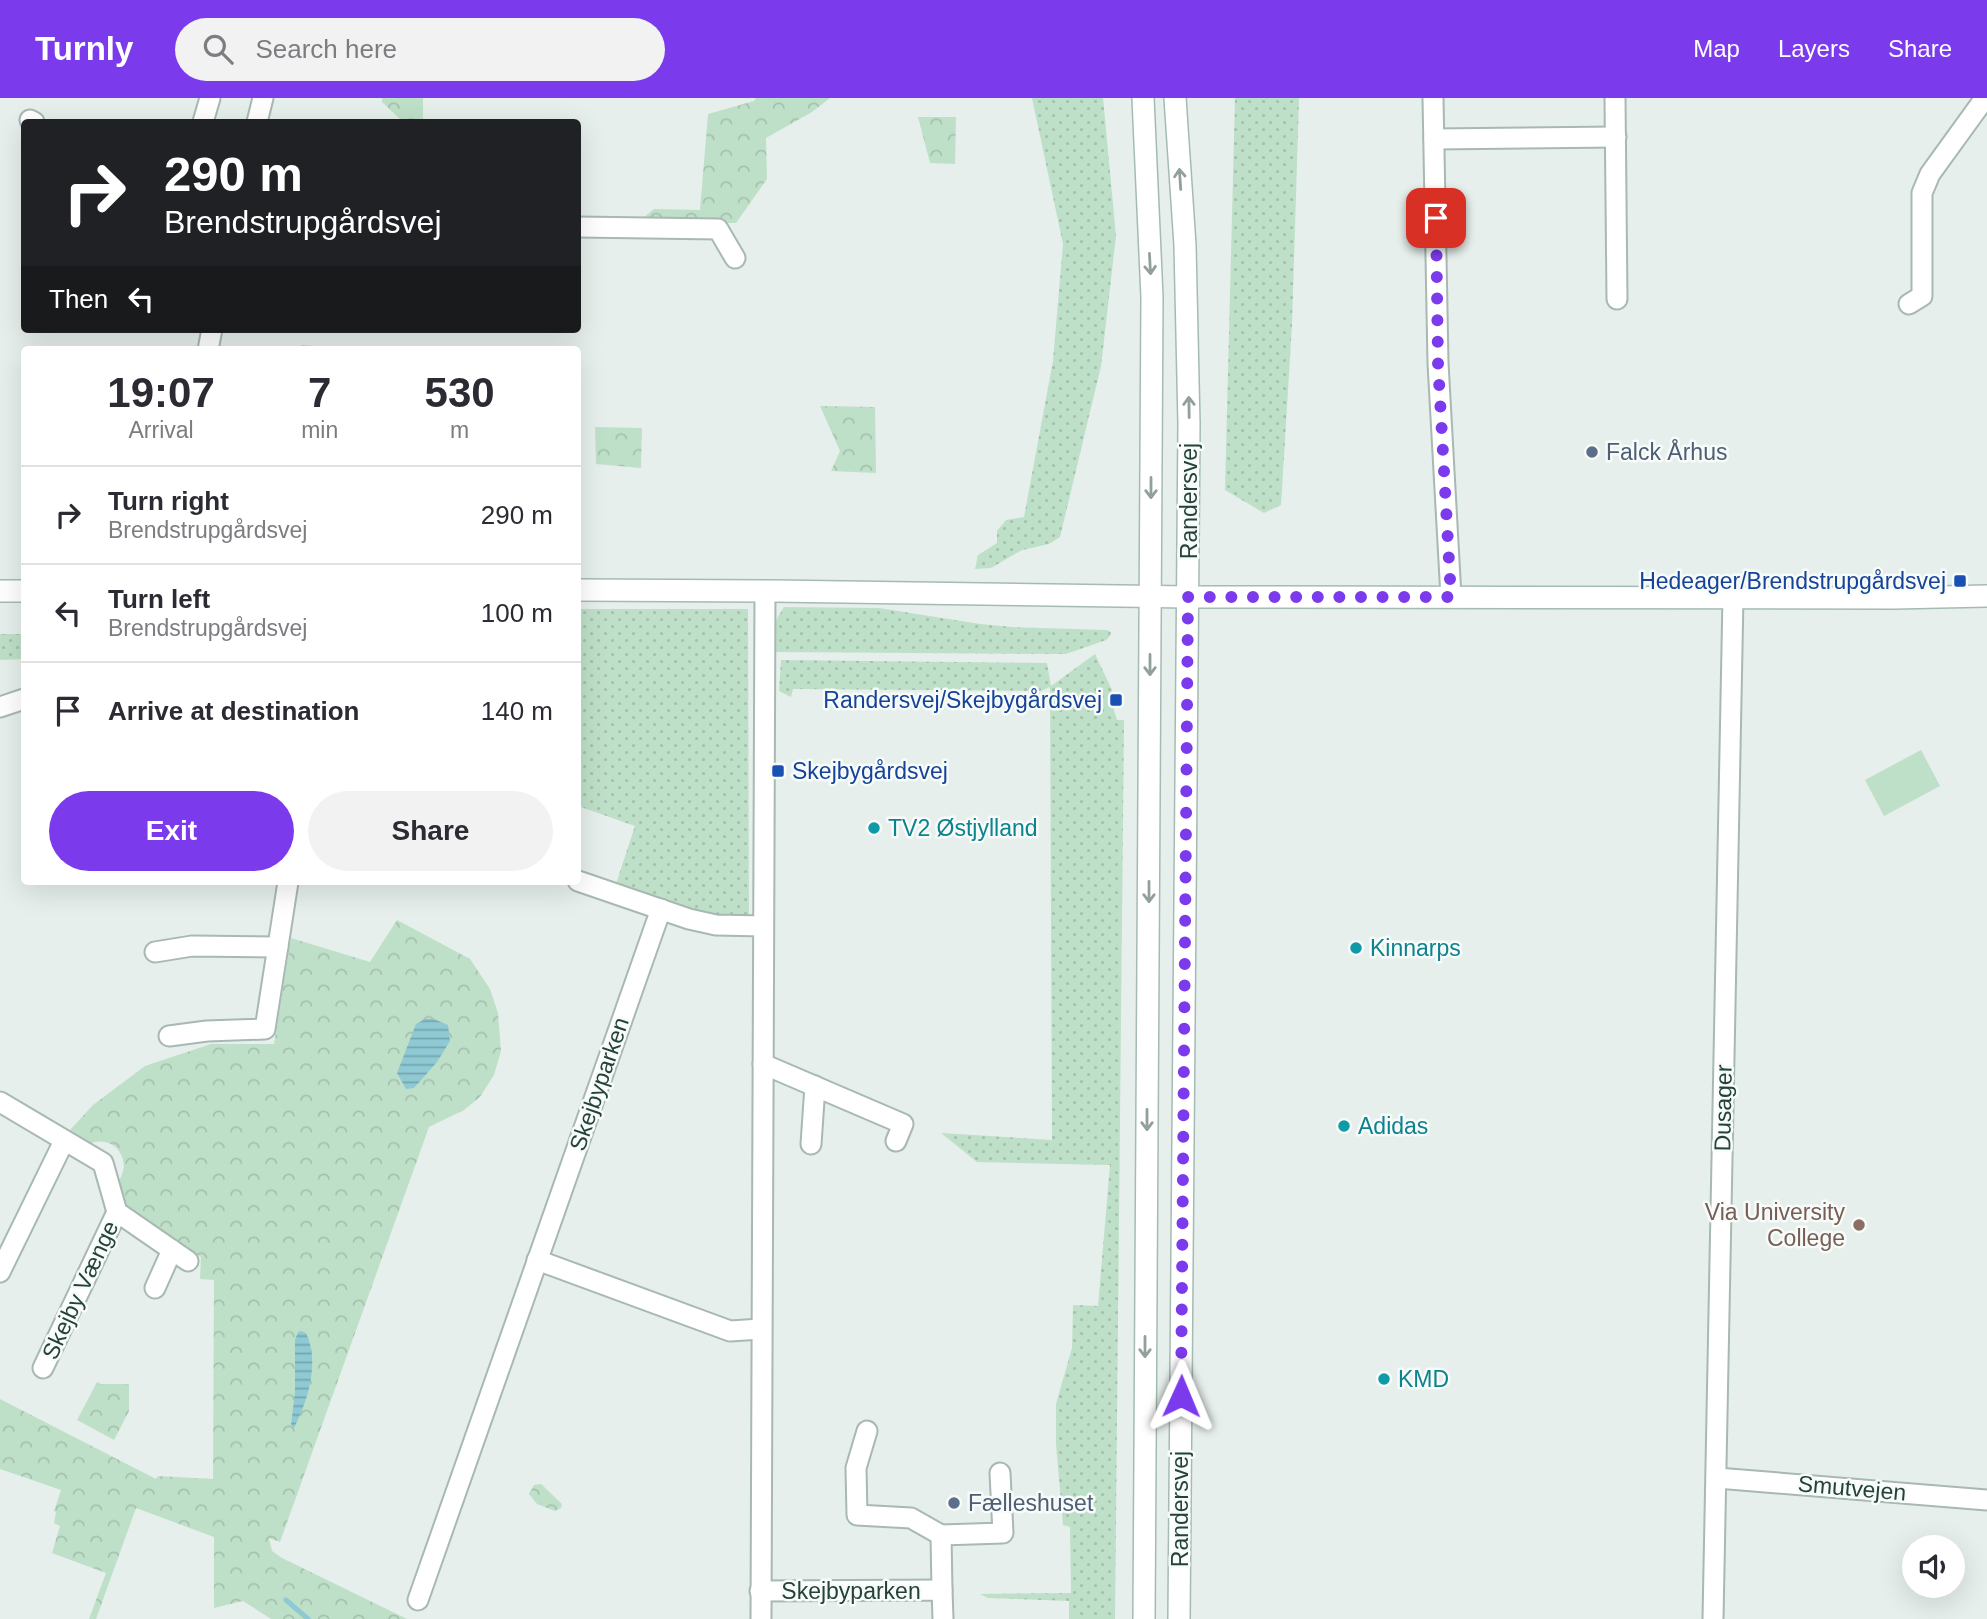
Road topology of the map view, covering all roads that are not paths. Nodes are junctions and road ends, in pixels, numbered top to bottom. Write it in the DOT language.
graph roads {
  1 [pos="210,98"];
  2 [pos="263,98"];
  3 [pos="1143,98"];
  4 [pos="1175,98"];
  5 [pos="1433,98"];
  6 [pos="1615,98"];
  7 [pos="1985,98"];
  8 [pos="204,119"];
  9 [pos="258,119"];
  10 [pos="1616,137"];
  11 [pos="1434,139"];
  12 [pos="581,227"];
  13 [pos="736,258"];
  14 [pos="1617,299"];
  15 [pos="1909,304"];
  16 [pos="581,590"];
  17 [pos="0,591"];
  18 [pos="21,591"];
  19 [pos="765,591"];
  20 [pos="1987,596"];
  21 [pos="1150,597"];
  22 [pos="1188,597"];
  23 [pos="1451,597"];
  24 [pos="1733,597"];
  25 [pos="21,700"];
  26 [pos="0,707"];
  27 [pos="581,882"];
  28 [pos="288,885"];
  29 [pos="661,909"];
  30 [pos="763,926"];
  31 [pos="278,947"];
  32 [pos="155,952"];
  33 [pos="169,1036"];
  34 [pos="764,1065"];
  35 [pos="815,1086"];
  36 [pos="0,1102"];
  37 [pos="899,1133"];
  38 [pos="64,1141"];
  39 [pos="811,1144"];
  40 [pos="117,1212"];
  41 [pos="537,1260"];
  42 [pos="0,1272"];
  43 [pos="155,1288"];
  44 [pos="761,1329"];
  45 [pos="43,1368"];
  46 [pos="867,1431"];
  47 [pos="1000,1473"];
  48 [pos="1717,1478"];
  49 [pos="1987,1500"];
  50 [pos="942,1535"];
  51 [pos="942,1590"];
  52 [pos="760,1591"];
  53 [pos="418,1600"];
  54 [pos="761,1619"];
  55 [pos="943,1619"];
  56 [pos="1144,1619"];
  57 [pos="1180,1619"];
  58 [pos="1713,1619"];
  1 -- 8 [label="street"];
  2 -- 9 [label="street"];
  3 -- 21 [label="main road, Randersvej, one-way"];
  22 -- 4 [label="main road, Randersvej, one-way"];
  5 -- 11 [label="street"];
  6 -- 10 [label="street"];
  7 -- 15 [label="street"];
  10 -- 11 [label="street"];
  10 -- 14 [label="street"];
  11 -- 23 [label="street"];
  12 -- 13 [label="street"];
  16 -- 19 [label="main road"];
  17 -- 18 [label="main road"];
  19 -- 21 [label="main road"];
  19 -- 30 [label="street, Skejbyparken"];
  20 -- 24 [label="main road"];
  21 -- 22 [label="main road"];
  21 -- 56 [label="main road, Randersvej, one-way"];
  22 -- 23 [label="main road"];
  22 -- 57 [label="main road, Randersvej"];
  23 -- 24 [label="main road"];
  24 -- 48 [label="street, Dusager"];
  25 -- 26 [label="street"];
  27 -- 29 [label="street"];
  28 -- 31 [label="street"];
  29 -- 30 [label="street"];
  29 -- 41 [label="street, Skejbyparken"];
  30 -- 34 [label="street, Skejbyparken"];
  31 -- 32 [label="street"];
  31 -- 33 [label="street"];
  34 -- 35 [label="street"];
  34 -- 44 [label="street, Skejbyparken"];
  35 -- 37 [label="street"];
  35 -- 39 [label="street"];
  36 -- 38 [label="street, Skejby Vænge"];
  38 -- 40 [label="street, Skejby Vænge"];
  38 -- 42 [label="street"];
  40 -- 43 [label="street, Skejby Vænge"];
  40 -- 45 [label="street, Skejby Vænge"];
  41 -- 44 [label="street"];
  41 -- 53 [label="street, Skejbyparken"];
  44 -- 52 [label="street, Skejbyparken"];
  46 -- 50 [label="street"];
  47 -- 50 [label="street"];
  48 -- 49 [label="street, Smutvejen"];
  48 -- 58 [label="street, Dusager"];
  50 -- 51 [label="street, Skejbyparken"];
  51 -- 52 [label="street, Skejbyparken"];
  51 -- 55 [label="street, Skejbyparken"];
  52 -- 54 [label="street, Skejbyparken"];
}
